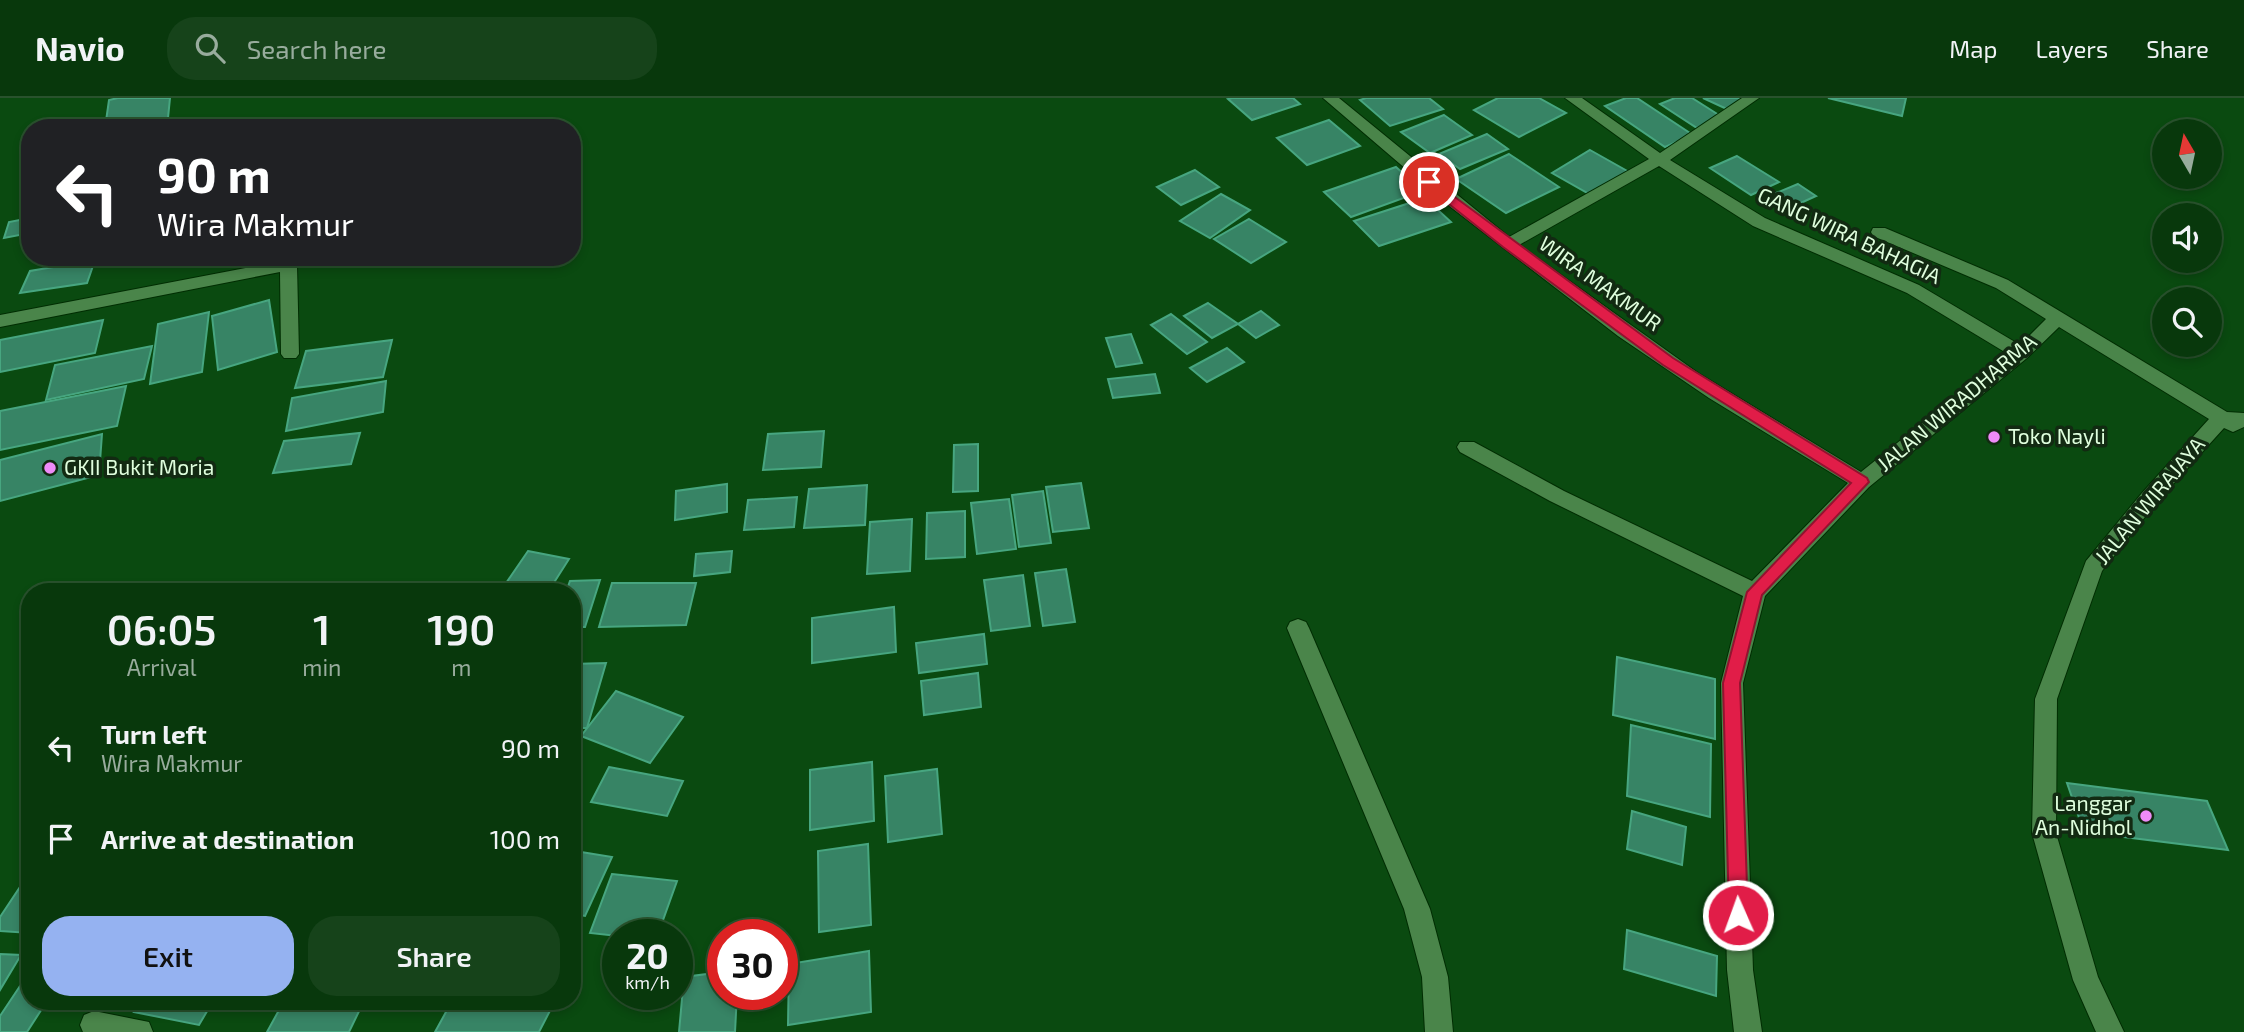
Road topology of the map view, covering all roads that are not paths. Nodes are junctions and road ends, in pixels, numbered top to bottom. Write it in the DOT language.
graph roads {
  1 [pos="1330,98"];
  2 [pos="1572,98"];
  3 [pos="1752,98"];
  4 [pos="1659,160"];
  5 [pos="1879,232"];
  6 [pos="1507,244"];
  7 [pos="283,266"];
  8 [pos="288,266"];
  9 [pos="2059,317"];
  10 [pos="0,321"];
  11 [pos="290,354"];
  12 [pos="2021,354"];
  13 [pos="2221,419"];
  14 [pos="2244,421"];
  15 [pos="2244,431"];
  16 [pos="1467,447"];
  17 [pos="1861,482"];
  18 [pos="1755,592"];
  19 [pos="1298,628"];
  20 [pos="94,1025"];
  21 [pos="139,1032"];
  22 [pos="1439,1032"];
  23 [pos="1748,1032"];
  24 [pos="2110,1032"];
  1 -- 6 [label="street, WIRA MAKMUR"];
  2 -- 4 [label="street, GANG WIRA BAHAGIA"];
  3 -- 4 [label="street"];
  4 -- 6 [label="street"];
  4 -- 12 [label="street, GANG WIRA BAHAGIA"];
  5 -- 9 [label="street"];
  6 -- 17 [label="street, WIRA MAKMUR"];
  7 -- 10 [label="street"];
  8 -- 11 [label="street"];
  9 -- 12 [label="street, JALAN WIRADHARMA"];
  9 -- 13 [label="street"];
  12 -- 17 [label="street, JALAN WIRADHARMA"];
  13 -- 14 [label="street"];
  13 -- 15 [label="street"];
  13 -- 24 [label="street, JALAN WIRAJAYA"];
  16 -- 18 [label="street"];
  17 -- 18 [label="street, JALAN WIRADHARMA"];
  18 -- 23 [label="street, JALAN WIRADHARMA"];
  19 -- 22 [label="street"];
  20 -- 21 [label="street"];
}
